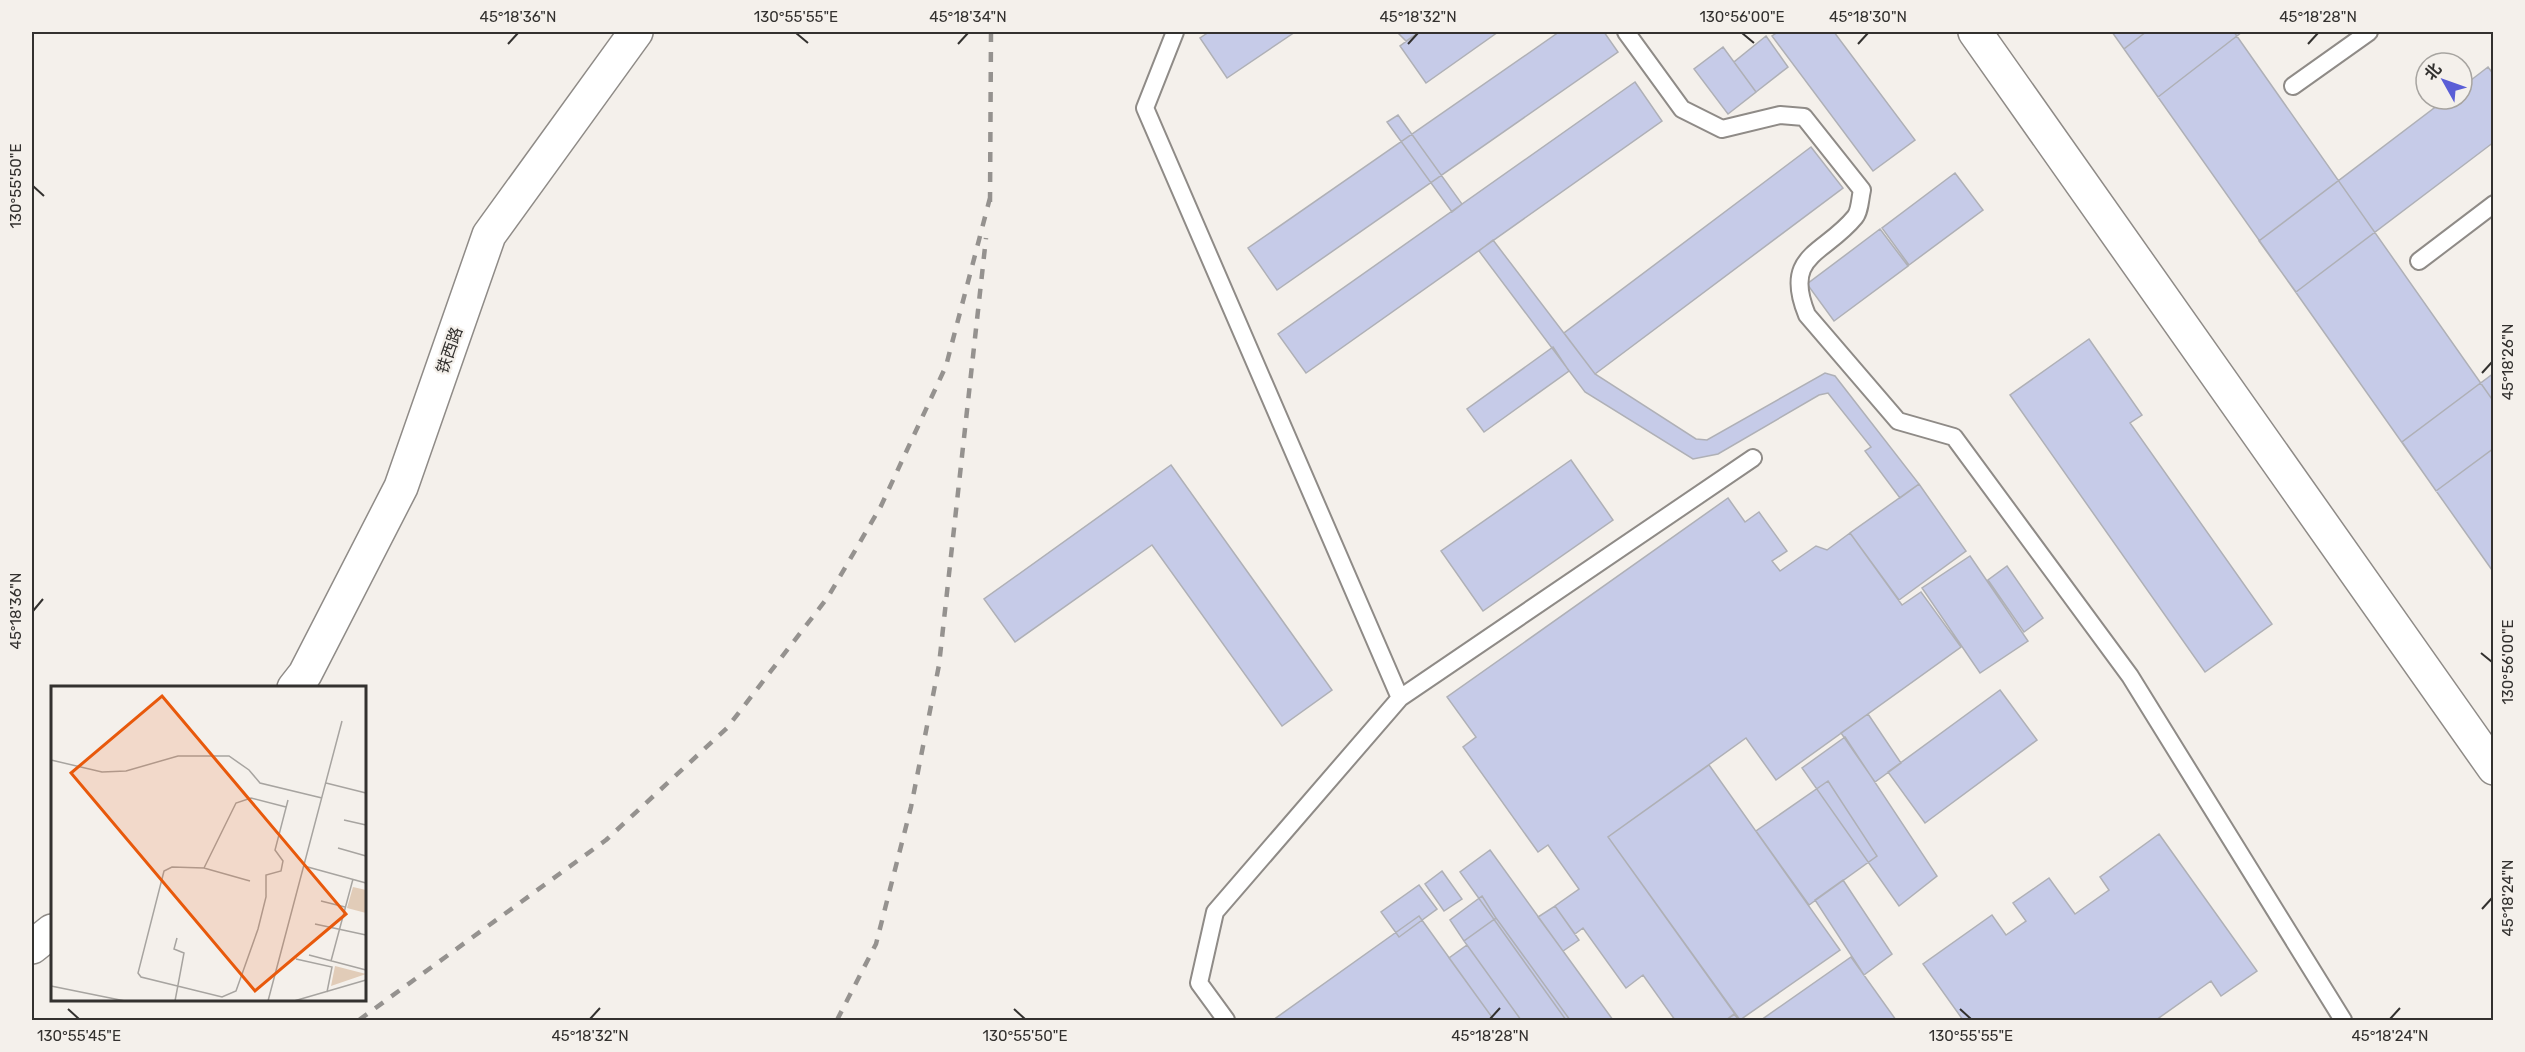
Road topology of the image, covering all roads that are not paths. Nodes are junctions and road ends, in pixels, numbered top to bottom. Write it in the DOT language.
graph roads {
  1 [pos="636,32"];
  2 [pos="1176,32"];
  3 [pos="1626,32"];
  4 [pos="1975,32"];
  5 [pos="2369,32"];
  6 [pos="2293,86"];
  7 [pos="2493,204"];
  8 [pos="2419,261"];
  9 [pos="1754,458"];
  10 [pos="295,686"];
  11 [pos="1400,698"];
  12 [pos="2493,768"];
  13 [pos="51,932"];
  14 [pos="32,947"];
  15 [pos="1226,1020"];
  16 [pos="2343,1020"];
  1 -- 10 [label="main road, 铁西路"];
  2 -- 11 [label="lane"];
  3 -- 16 [label="lane"];
  4 -- 12 [label="main road"];
  5 -- 6 [label="lane"];
  7 -- 8 [label="lane"];
  9 -- 11 [label="lane"];
  11 -- 15 [label="lane"];
  13 -- 14 [label="main road"];
}
